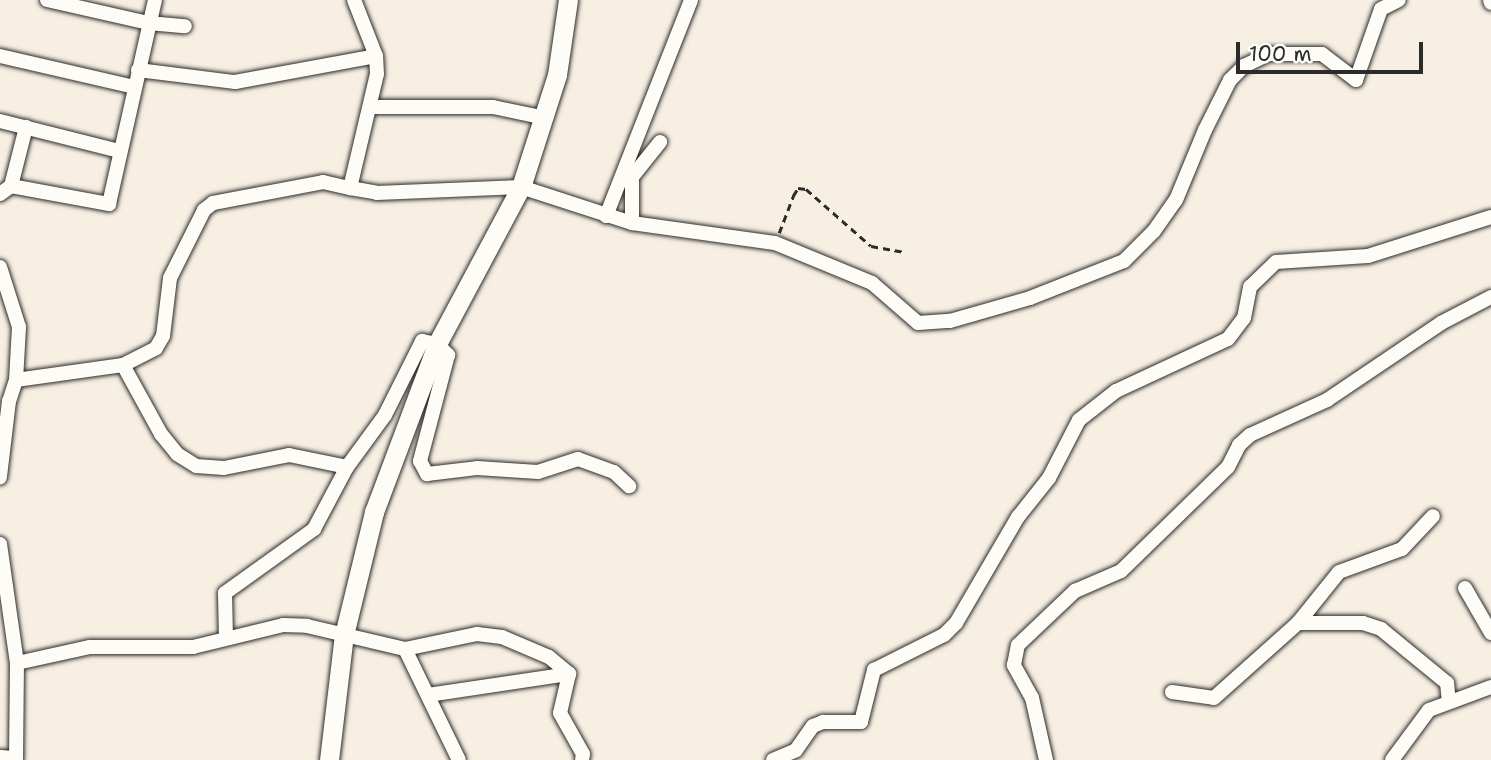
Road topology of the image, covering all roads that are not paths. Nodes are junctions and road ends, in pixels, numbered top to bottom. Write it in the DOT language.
graph roads {
  1 [pos="47,0"];
  2 [pos="155,0"];
  3 [pos="355,0"];
  4 [pos="568,0"];
  5 [pos="691,0"];
  6 [pos="1399,0"];
  7 [pos="148,23"];
  8 [pos="186,26"];
  9 [pos="376,55"];
  10 [pos="0,56"];
  11 [pos="138,70"];
  12 [pos="134,88"];
  13 [pos="373,107"];
  14 [pos="545,118"];
  15 [pos="0,121"];
  16 [pos="26,127"];
  17 [pos="660,142"];
  18 [pos="119,150"];
  19 [pos="522,187"];
  20 [pos="350,188"];
  21 [pos="6,190"];
  22 [pos="606,216"];
  23 [pos="1491,217"];
  24 [pos="632,223"];
  25 [pos="0,267"];
  26 [pos="1491,297"];
  27 [pos="437,344"];
  28 [pos="123,365"];
  29 [pos="16,380"];
  30 [pos="347,467"];
  31 [pos="0,477"];
  32 [pos="629,486"];
  33 [pos="1433,516"];
  34 [pos="0,544"];
  35 [pos="1465,588"];
  36 [pos="1298,623"];
  37 [pos="1491,633"];
  38 [pos="344,635"];
  39 [pos="226,638"];
  40 [pos="7,640"];
  41 [pos="405,649"];
  42 [pos="17,663"];
  43 [pos="569,674"];
  44 [pos="1491,687"];
  45 [pos="1172,692"];
  46 [pos="428,695"];
  47 [pos="1449,701"];
  48 [pos="0,759"];
  49 [pos="14,760"];
  50 [pos="329,760"];
  51 [pos="459,760"];
  52 [pos="582,760"];
  53 [pos="774,760"];
  54 [pos="1046,760"];
  55 [pos="1392,760"];
  1 -- 7 [label="street"];
  2 -- 7 [label="street"];
  3 -- 9 [label="street"];
  4 -- 14 [label="street"];
  5 -- 22 [label="street"];
  6 -- 24 [label="street"];
  7 -- 8 [label="street"];
  7 -- 11 [label="street"];
  9 -- 11 [label="street"];
  9 -- 13 [label="street"];
  10 -- 12 [label="street"];
  11 -- 12 [label="street"];
  12 -- 18 [label="street"];
  13 -- 14 [label="street"];
  13 -- 20 [label="street"];
  14 -- 19 [label="street"];
  15 -- 16 [label="street"];
  16 -- 18 [label="street"];
  16 -- 21 [label="street"];
  17 -- 24 [label="street"];
  18 -- 21 [label="street"];
  19 -- 20 [label="street"];
  19 -- 22 [label="street"];
  19 -- 27 [label="street"];
  20 -- 28 [label="street"];
  22 -- 24 [label="street"];
  23 -- 53 [label="street"];
  25 -- 29 [label="street"];
  26 -- 54 [label="street"];
  27 -- 30 [label="street"];
  27 -- 32 [label="street"];
  27 -- 38 [label="street"];
  28 -- 29 [label="street"];
  28 -- 30 [label="street"];
  29 -- 31 [label="street"];
  30 -- 39 [label="street"];
  33 -- 36 [label="street"];
  34 -- 40 [label="street"];
  35 -- 37 [label="street"];
  36 -- 45 [label="street"];
  36 -- 47 [label="street"];
  38 -- 39 [label="street"];
  38 -- 41 [label="street"];
  38 -- 50 [label="street"];
  39 -- 42 [label="street"];
  40 -- 42 [label="street"];
  41 -- 43 [label="street"];
  41 -- 46 [label="street"];
  42 -- 49 [label="street"];
  43 -- 46 [label="street"];
  43 -- 52 [label="street"];
  44 -- 47 [label="street"];
  46 -- 51 [label="street"];
  47 -- 55 [label="street"];
  48 -- 49 [label="street"];
}
